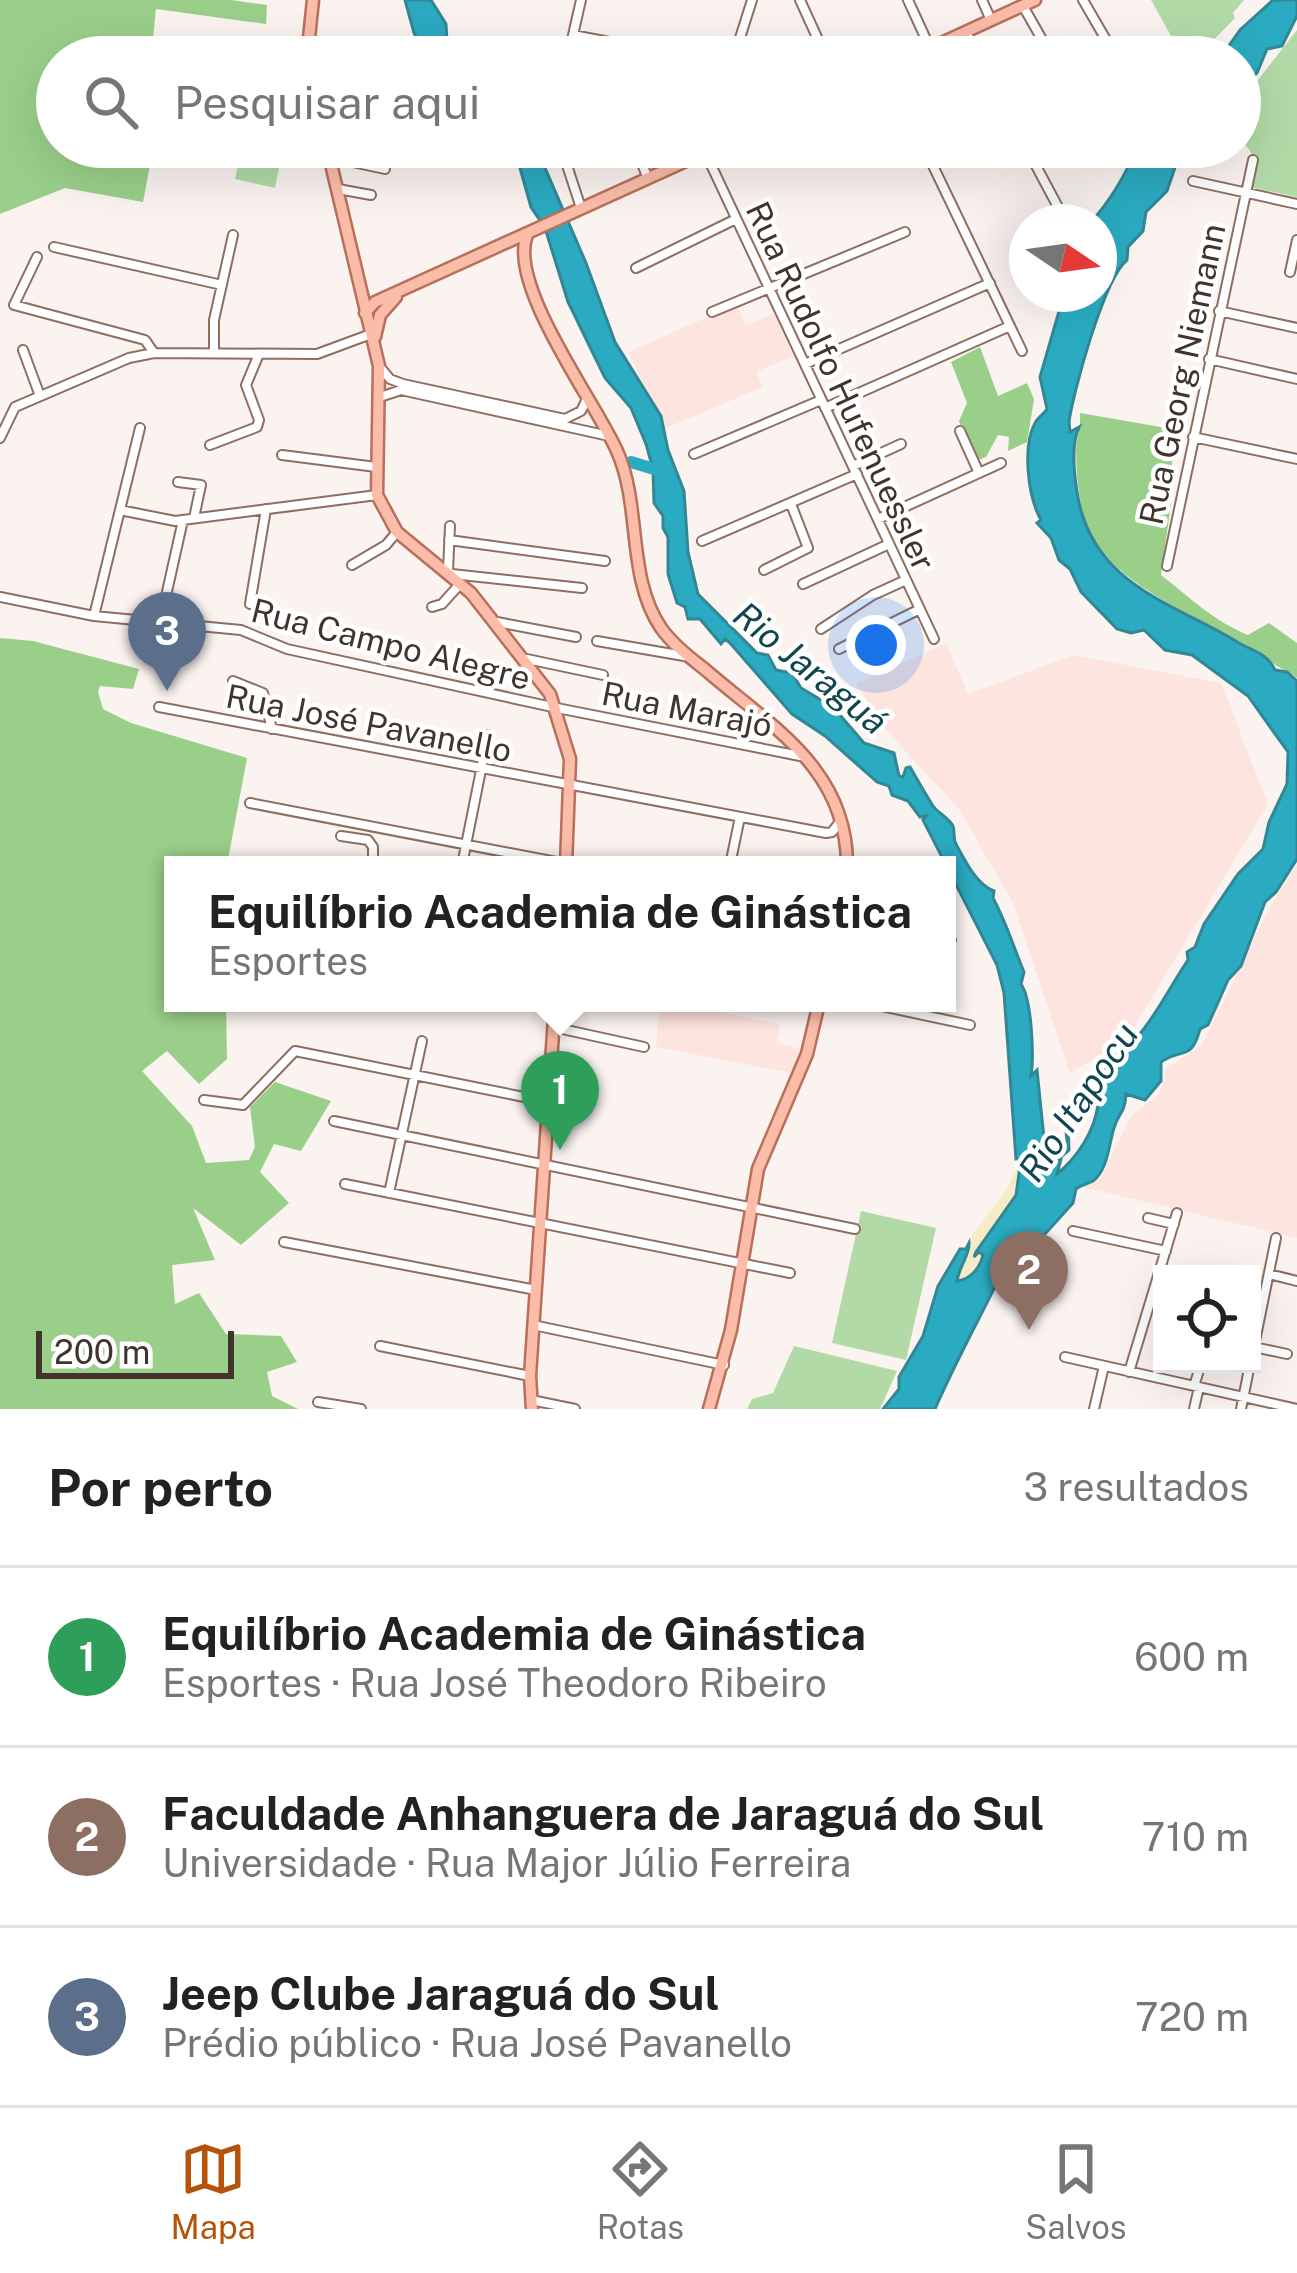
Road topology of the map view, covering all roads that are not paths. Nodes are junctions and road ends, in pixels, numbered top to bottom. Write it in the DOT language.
graph roads {
  1 [pos="313,0"];
  2 [pos="581,0"];
  3 [pos="752,0"];
  4 [pos="800,0"];
  5 [pos="908,0"];
  6 [pos="982,0"];
  7 [pos="1084,0"];
  8 [pos="1029,3"];
  9 [pos="992,20"];
  10 [pos="966,32"];
  11 [pos="573,35"];
  12 [pos="309,36"];
  13 [pos="578,36"];
  14 [pos="741,36"];
  15 [pos="816,36"];
  16 [pos="924,36"];
  17 [pos="957,36"];
  18 [pos="968,36"];
  19 [pos="1043,36"];
  20 [pos="1104,36"];
  21 [pos="332,168"];
  22 [pos="382,168"];
  23 [pos="566,168"];
  24 [pos="644,168"];
  25 [pos="670,168"];
  26 [pos="716,168"];
  27 [pos="934,168"];
  28 [pos="1037,168"];
  29 [pos="1251,168"];
  30 [pos="385,169"];
  31 [pos="648,179"];
  32 [pos="1193,182"];
  33 [pos="336,188"];
  34 [pos="1245,193"];
  35 [pos="370,195"];
  36 [pos="1056,204"];
  37 [pos="1297,204"];
  38 [pos="578,212"];
  39 [pos="736,220"];
  40 [pos="905,232"];
  41 [pos="530,233"];
  42 [pos="233,235"];
  43 [pos="1297,240"];
  44 [pos="54,247"];
  45 [pos="495,250"];
  46 [pos="37,256"];
  47 [pos="523,258"];
  48 [pos="636,268"];
  49 [pos="356,271"];
  50 [pos="1290,272"];
  51 [pos="990,283"];
  52 [pos="221,285"];
  53 [pos="409,288"];
  54 [pos="770,290"];
  55 [pos="392,295"];
  56 [pos="1219,310"];
  57 [pos="712,311"];
  58 [pos="365,313"];
  59 [pos="1010,326"];
  60 [pos="1297,328"];
  61 [pos="371,334"];
  62 [pos="375,348"];
  63 [pos="23,350"];
  64 [pos="1022,352"];
  65 [pos="154,353"];
  66 [pos="214,353"];
  67 [pos="260,354"];
  68 [pos="1209,359"];
  69 [pos="805,364"];
  70 [pos="379,366"];
  71 [pos="1297,379"];
  72 [pos="40,396"];
  73 [pos="587,400"];
  74 [pos="380,401"];
  75 [pos="823,404"];
  76 [pos="140,428"];
  77 [pos="960,431"];
  78 [pos="609,436"];
  79 [pos="1192,436"];
  80 [pos="0,438"];
  81 [pos="901,444"];
  82 [pos="211,445"];
  83 [pos="694,454"];
  84 [pos="282,455"];
  85 [pos="1297,459"];
  86 [pos="1001,463"];
  87 [pos="376,467"];
  88 [pos="855,470"];
  89 [pos="979,473"];
  90 [pos="178,482"];
  91 [pos="377,495"];
  92 [pos="791,504"];
  93 [pos="266,509"];
  94 [pos="120,510"];
  95 [pos="194,518"];
  96 [pos="878,519"];
  97 [pos="183,520"];
  98 [pos="450,526"];
  99 [pos="398,532"];
  100 [pos="449,540"];
  101 [pos="702,541"];
  102 [pos="889,544"];
  103 [pos="605,561"];
  104 [pos="352,565"];
  105 [pos="1167,566"];
  106 [pos="764,570"];
  107 [pos="454,576"];
  108 [pos="906,580"];
  109 [pos="802,584"];
  110 [pos="582,589"];
  111 [pos="0,598"];
  112 [pos="250,604"];
  113 [pos="432,607"];
  114 [pos="920,609"];
  115 [pos="94,616"];
  116 [pos="497,622"];
  117 [pos="160,623"];
  118 [pos="821,629"];
  119 [pos="576,637"];
  120 [pos="934,639"];
  121 [pos="596,641"];
  122 [pos="839,650"];
  123 [pos="690,658"];
  124 [pos="527,659"];
  125 [pos="603,675"];
  126 [pos="233,681"];
  127 [pos="159,707"];
  128 [pos="557,709"];
  129 [pos="272,729"];
  130 [pos="488,735"];
  131 [pos="808,757"];
  132 [pos="481,770"];
  133 [pos="571,785"];
  134 [pos="250,803"];
  135 [pos="740,817"];
  136 [pos="839,821"];
  137 [pos="341,836"];
  138 [pos="466,845"];
  139 [pos="374,856"];
  140 [pos="464,856"];
  141 [pos="522,856"];
  142 [pos="568,856"];
  143 [pos="732,856"];
  144 [pos="845,856"];
  145 [pos="554,1012"];
  146 [pos="818,1012"];
  147 [pos="909,1012"];
  148 [pos="970,1025"];
  149 [pos="553,1027"];
  150 [pos="422,1041"];
  151 [pos="644,1047"];
  152 [pos="415,1075"];
  153 [pos="204,1100"];
  154 [pos="549,1102"];
  155 [pos="334,1121"];
  156 [pos="402,1136"];
  157 [pos="544,1165"];
  158 [pos="345,1184"];
  159 [pos="389,1193"];
  160 [pos="752,1207"];
  161 [pos="1177,1213"];
  162 [pos="1148,1218"];
  163 [pos="540,1224"];
  164 [pos="1174,1224"];
  165 [pos="855,1228"];
  166 [pos="1072,1231"];
  167 [pos="1276,1238"];
  168 [pos="284,1243"];
  169 [pos="1166,1251"];
  170 [pos="743,1264"];
  171 [pos="790,1273"];
  172 [pos="1269,1274"];
  173 [pos="1297,1281"];
  174 [pos="536,1289"];
  175 [pos="1261,1313"];
  176 [pos="533,1325"];
  177 [pos="380,1346"];
  178 [pos="1287,1354"];
  179 [pos="1261,1355"];
  180 [pos="1065,1357"];
  181 [pos="724,1364"];
  182 [pos="1104,1366"];
  183 [pos="1130,1372"];
  184 [pos="1199,1373"];
  185 [pos="1248,1373"];
  186 [pos="530,1376"];
  187 [pos="1197,1387"];
  188 [pos="1243,1397"];
  189 [pos="318,1402"];
  190 [pos="532,1404"];
  191 [pos="361,1409"];
  192 [pos="575,1409"];
  193 [pos="710,1409"];
  194 [pos="1094,1409"];
  195 [pos="1194,1409"];
  196 [pos="1240,1409"];
  197 [pos="1297,1409"];
  1 -- 12 [label="main road"];
  2 -- 11 [label="street"];
  3 -- 14 [label="street"];
  4 -- 15 [label="street"];
  5 -- 16 [label="street"];
  6 -- 9 [label="street"];
  7 -- 20 [label="street"];
  8 -- 9 [label="main road"];
  8 -- 19 [label="street"];
  9 -- 10 [label="main road"];
  10 -- 17 [label="main road"];
  10 -- 18 [label="street"];
  11 -- 13 [label="street"];
  21 -- 33 [label="main road"];
  22 -- 30 [label="street"];
  23 -- 38 [label="street"];
  24 -- 31 [label="street"];
  25 -- 31 [label="main road"];
  26 -- 39 [label="street, Rua Rudolfo Hufenuessler"];
  27 -- 51 [label="street"];
  28 -- 36 [label="street"];
  29 -- 34 [label="street, Rua Georg Niemann"];
  31 -- 38 [label="main road"];
  32 -- 34 [label="street"];
  33 -- 35 [label="street"];
  33 -- 49 [label="main road"];
  34 -- 37 [label="street"];
  34 -- 56 [label="street, Rua Georg Niemann"];
  38 -- 41 [label="main road"];
  39 -- 48 [label="street"];
  39 -- 54 [label="street, Rua Rudolfo Hufenuessler"];
  40 -- 54 [label="street"];
  41 -- 45 [label="main road"];
  41 -- 47 [label="main road"];
  42 -- 52 [label="street"];
  43 -- 50 [label="street"];
  44 -- 52 [label="street"];
  45 -- 47 [label="main road"];
  45 -- 53 [label="main road"];
  46 -- 65 [label="street"];
  47 -- 73 [label="main road"];
  49 -- 55 [label="main road"];
  49 -- 58 [label="main road"];
  51 -- 59 [label="street"];
  51 -- 69 [label="street"];
  52 -- 66 [label="street"];
  53 -- 55 [label="main road"];
  53 -- 62 [label="main road"];
  54 -- 57 [label="street"];
  54 -- 69 [label="street, Rua Rudolfo Hufenuessler"];
  55 -- 58 [label="main road"];
  56 -- 60 [label="street"];
  56 -- 68 [label="street, Rua Georg Niemann"];
  58 -- 61 [label="main road"];
  59 -- 64 [label="street"];
  59 -- 75 [label="street"];
  61 -- 62 [label="main road"];
  61 -- 67 [label="street"];
  62 -- 70 [label="main road"];
  63 -- 72 [label="street"];
  65 -- 66 [label="street"];
  65 -- 72 [label="street"];
  66 -- 67 [label="street"];
  67 -- 82 [label="street"];
  68 -- 71 [label="street"];
  68 -- 79 [label="street, Rua Georg Niemann"];
  69 -- 75 [label="street, Rua Rudolfo Hufenuessler"];
  70 -- 73 [label="street"];
  70 -- 74 [label="main road"];
  72 -- 80 [label="street"];
  73 -- 78 [label="main road"];
  74 -- 78 [label="street"];
  74 -- 87 [label="main road"];
  75 -- 83 [label="street"];
  75 -- 88 [label="street, Rua Rudolfo Hufenuessler"];
  76 -- 94 [label="street"];
  77 -- 89 [label="street"];
  78 -- 123 [label="main road"];
  79 -- 85 [label="street"];
  79 -- 105 [label="street, Rua Georg Niemann"];
  81 -- 88 [label="street"];
  84 -- 87 [label="street"];
  86 -- 89 [label="street"];
  87 -- 91 [label="main road"];
  88 -- 92 [label="street"];
  88 -- 96 [label="street, Rua Rudolfo Hufenuessler"];
  89 -- 96 [label="street"];
  90 -- 95 [label="street"];
  91 -- 93 [label="street"];
  91 -- 99 [label="main road"];
  92 -- 101 [label="street"];
  92 -- 106 [label="street"];
  93 -- 95 [label="street"];
  93 -- 112 [label="street"];
  94 -- 97 [label="street"];
  94 -- 115 [label="street"];
  95 -- 97 [label="street"];
  96 -- 102 [label="street, Rua Rudolfo Hufenuessler"];
  97 -- 117 [label="street"];
  98 -- 100 [label="street"];
  99 -- 104 [label="street"];
  99 -- 107 [label="main road"];
  100 -- 103 [label="street"];
  100 -- 107 [label="street"];
  102 -- 108 [label="street, Rua Rudolfo Hufenuessler"];
  102 -- 109 [label="street"];
  107 -- 110 [label="street"];
  107 -- 113 [label="street"];
  107 -- 116 [label="main road"];
  108 -- 114 [label="street, Rua Rudolfo Hufenuessler"];
  108 -- 118 [label="street"];
  111 -- 115 [label="street, Rua Campo Alegre"];
  114 -- 120 [label="street, Rua Rudolfo Hufenuessler"];
  114 -- 122 [label="street"];
  115 -- 117 [label="street, Rua Campo Alegre"];
  116 -- 119 [label="street"];
  116 -- 124 [label="main road"];
  117 -- 128 [label="street, Rua Campo Alegre"];
  121 -- 123 [label="street"];
  123 -- 131 [label="main road"];
  124 -- 125 [label="street"];
  124 -- 128 [label="main road"];
  126 -- 129 [label="street"];
  127 -- 129 [label="street, Rua José Pavanello"];
  128 -- 131 [label="street, Rua Marajó"];
  128 -- 133 [label="main road"];
  129 -- 132 [label="street, Rua José Pavanello"];
  130 -- 132 [label="street"];
  131 -- 136 [label="main road"];
  132 -- 133 [label="street, Rua José Pavanello"];
  132 -- 138 [label="street"];
  133 -- 135 [label="street, Rua José Pavanello"];
  133 -- 142 [label="main road"];
  134 -- 138 [label="street"];
  135 -- 136 [label="street, Rua José Pavanello"];
  135 -- 143 [label="street"];
  136 -- 144 [label="main road"];
  137 -- 139 [label="street"];
  138 -- 140 [label="street"];
  138 -- 141 [label="street"];
  145 -- 149 [label="main road"];
  146 -- 160 [label="main road"];
  147 -- 148 [label="street"];
  149 -- 151 [label="street"];
  149 -- 154 [label="main road"];
  150 -- 152 [label="street"];
  152 -- 153 [label="street"];
  152 -- 154 [label="street"];
  152 -- 156 [label="street"];
  154 -- 157 [label="main road"];
  155 -- 156 [label="street"];
  156 -- 157 [label="street"];
  156 -- 159 [label="street"];
  157 -- 160 [label="street"];
  157 -- 163 [label="main road"];
  158 -- 159 [label="street"];
  159 -- 163 [label="street"];
  160 -- 165 [label="street"];
  160 -- 170 [label="main road"];
  161 -- 164 [label="street"];
  162 -- 164 [label="street"];
  163 -- 170 [label="street"];
  163 -- 174 [label="main road"];
  164 -- 169 [label="street"];
  166 -- 169 [label="street"];
  167 -- 172 [label="street"];
  168 -- 174 [label="street"];
  169 -- 183 [label="street"];
  170 -- 171 [label="street"];
  170 -- 181 [label="main road"];
  172 -- 173 [label="street"];
  172 -- 175 [label="street"];
  174 -- 176 [label="main road"];
  176 -- 181 [label="street"];
  176 -- 186 [label="main road"];
  177 -- 186 [label="street"];
  178 -- 179 [label="street"];
  180 -- 182 [label="street"];
  181 -- 193 [label="main road"];
  182 -- 183 [label="street"];
  182 -- 194 [label="street"];
  183 -- 187 [label="street"];
  184 -- 187 [label="street"];
  185 -- 188 [label="street"];
  186 -- 190 [label="main road"];
  187 -- 188 [label="street"];
  187 -- 195 [label="street"];
  188 -- 196 [label="street"];
  188 -- 197 [label="street"];
  189 -- 191 [label="street"];
  190 -- 192 [label="street"];
}
